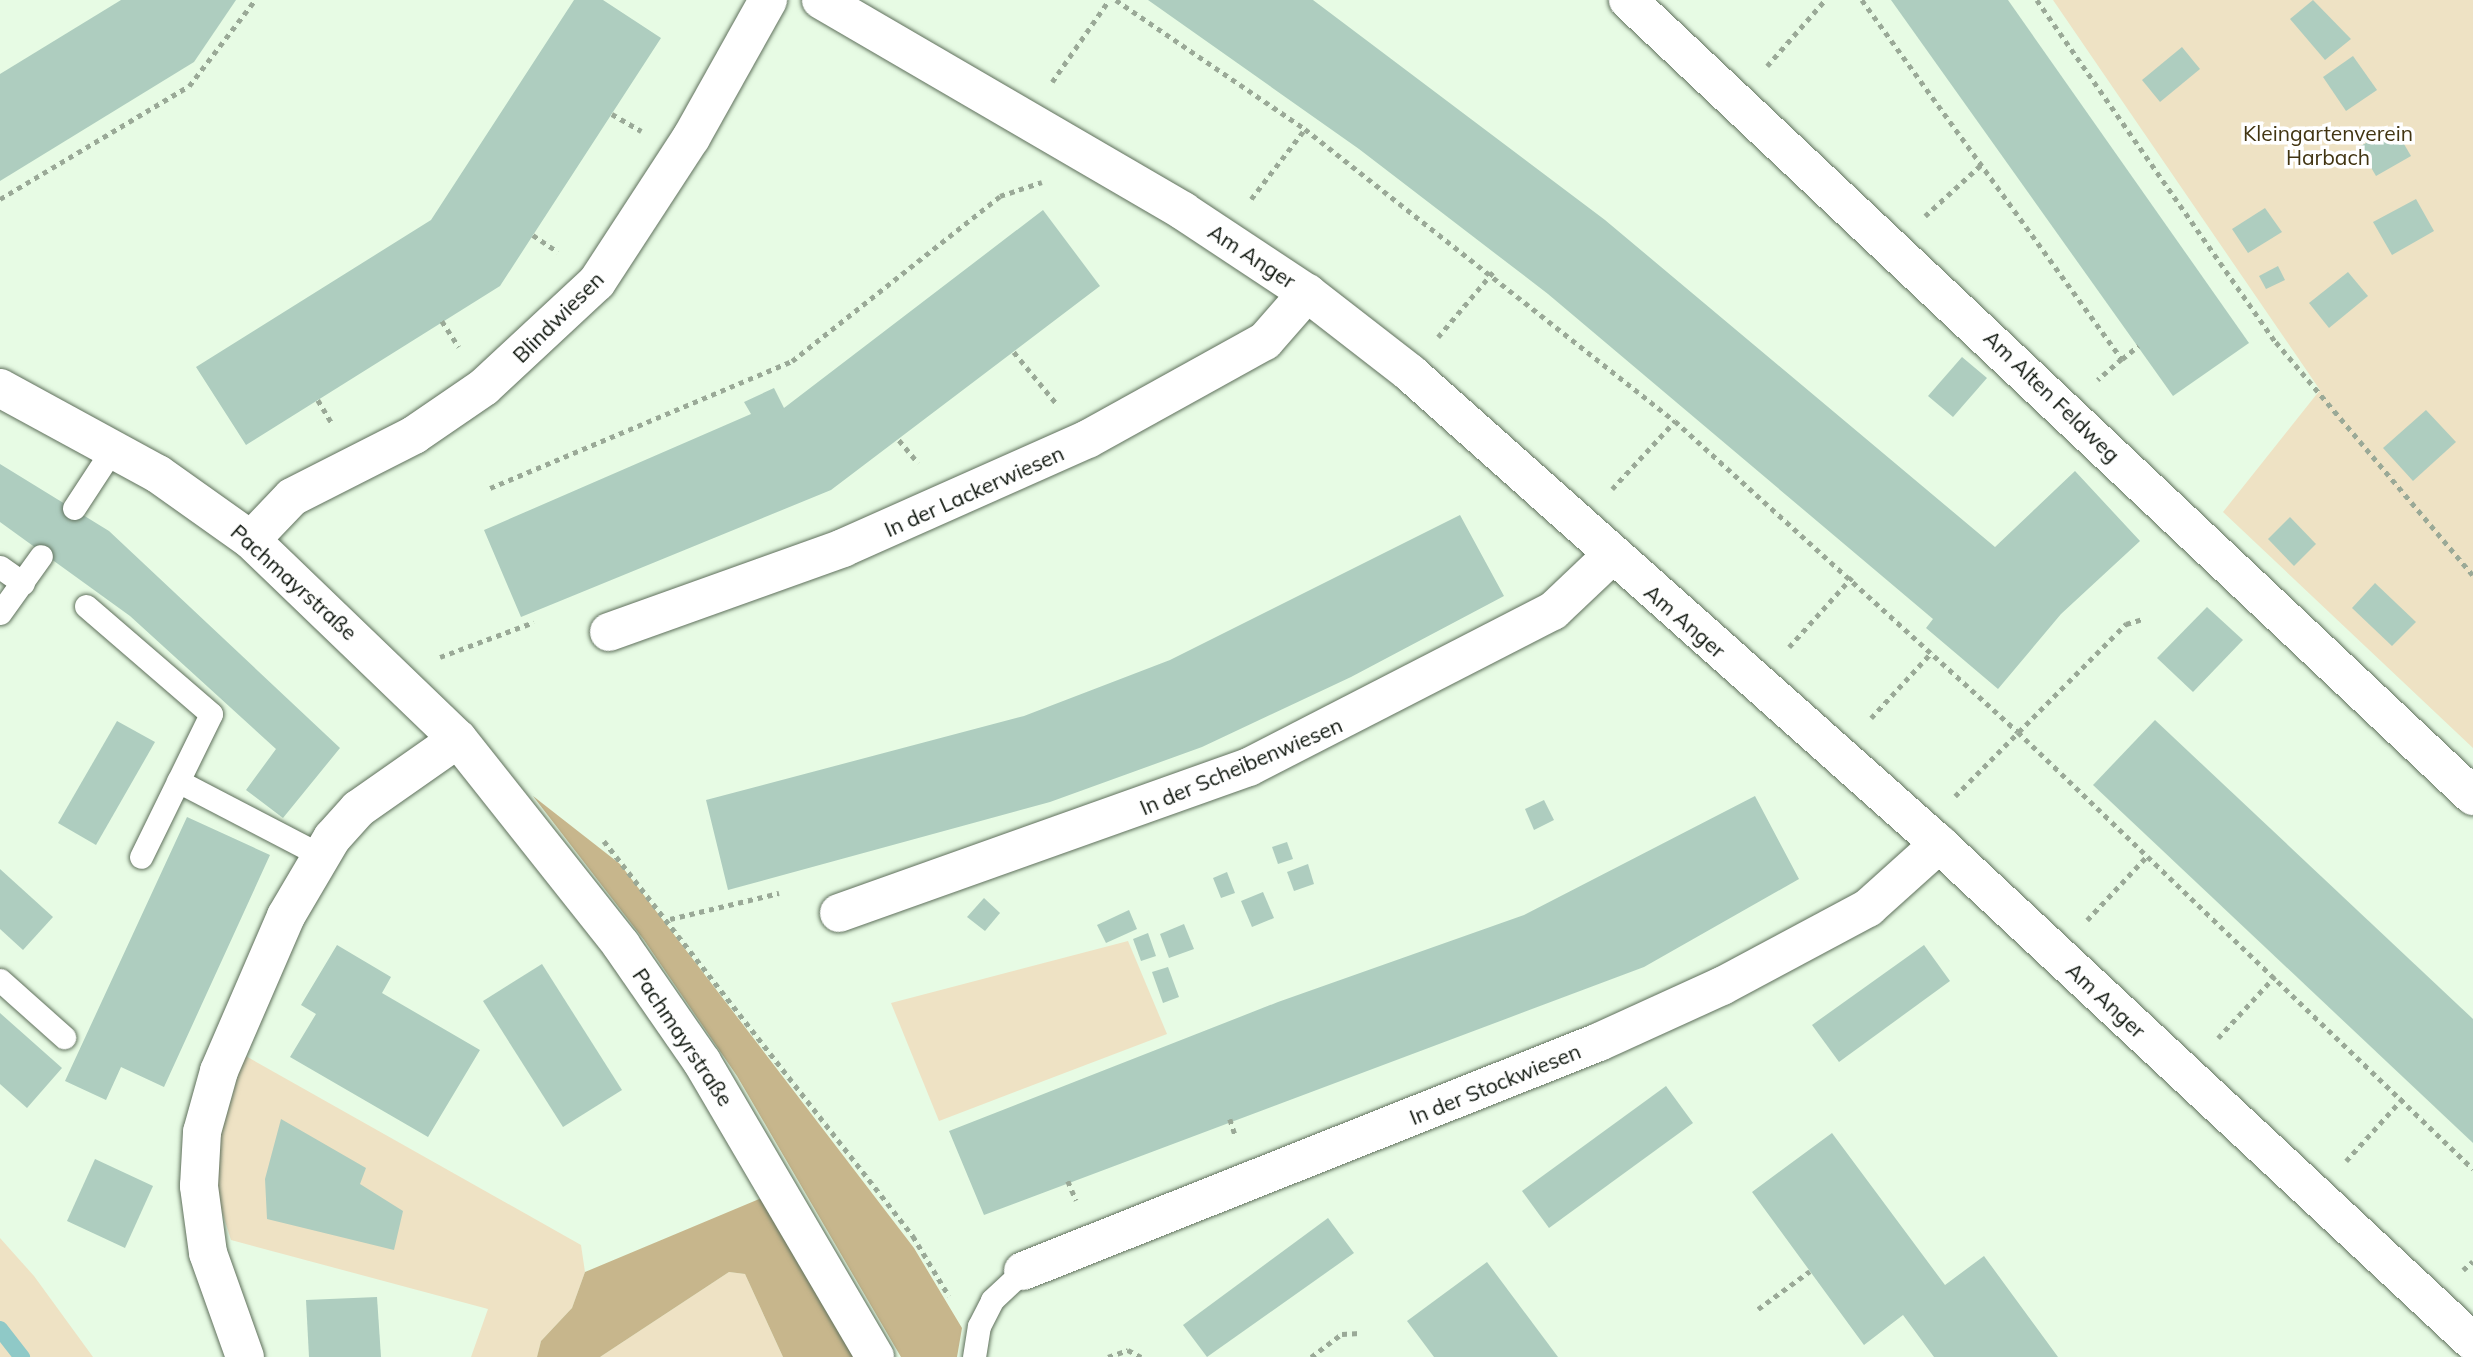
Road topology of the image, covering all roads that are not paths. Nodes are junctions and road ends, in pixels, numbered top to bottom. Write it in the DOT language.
graph roads {
  1 [pos="768,0"];
  2 [pos="821,0"];
  3 [pos="1628,0"];
  4 [pos="1307,293"];
  5 [pos="0,388"];
  6 [pos="112,450"];
  7 [pos="74,508"];
  8 [pos="251,540"];
  9 [pos="41,556"];
  10 [pos="1611,556"];
  11 [pos="0,567"];
  12 [pos="23,583"];
  13 [pos="86,606"];
  14 [pos="0,613"];
  15 [pos="609,632"];
  16 [pos="458,739"];
  17 [pos="178,781"];
  18 [pos="2473,796"];
  19 [pos="1939,844"];
  20 [pos="320,855"];
  21 [pos="141,857"];
  22 [pos="839,913"];
  23 [pos="0,980"];
  24 [pos="64,1037"];
  25 [pos="1023,1271"];
  26 [pos="2473,1342"];
  27 [pos="245,1357"];
  28 [pos="875,1357"];
  29 [pos="974,1357"];
  1 -- 8 [label="street, Blindwiesen"];
  2 -- 4 [label="street, Am Anger"];
  3 -- 18 [label="street, Am Alten Feldweg"];
  4 -- 10 [label="street, Am Anger"];
  4 -- 15 [label="street, In der Lackerwiesen"];
  5 -- 6 [label="street, Pachmayrstraße"];
  6 -- 7 [label="lane"];
  6 -- 8 [label="street, Pachmayrstraße"];
  8 -- 16 [label="street, Pachmayrstraße"];
  9 -- 12 [label="lane"];
  10 -- 19 [label="street, Am Anger"];
  10 -- 22 [label="street, In der Scheibenwiesen"];
  11 -- 12 [label="lane"];
  12 -- 14 [label="lane"];
  13 -- 17 [label="lane"];
  16 -- 20 [label="street"];
  16 -- 28 [label="street, Pachmayrstraße"];
  17 -- 20 [label="lane"];
  17 -- 21 [label="lane"];
  19 -- 25 [label="street, In der Stockwiesen"];
  19 -- 26 [label="street, Am Anger"];
  20 -- 27 [label="street"];
  23 -- 24 [label="lane"];
  25 -- 29 [label="lane"];
}
